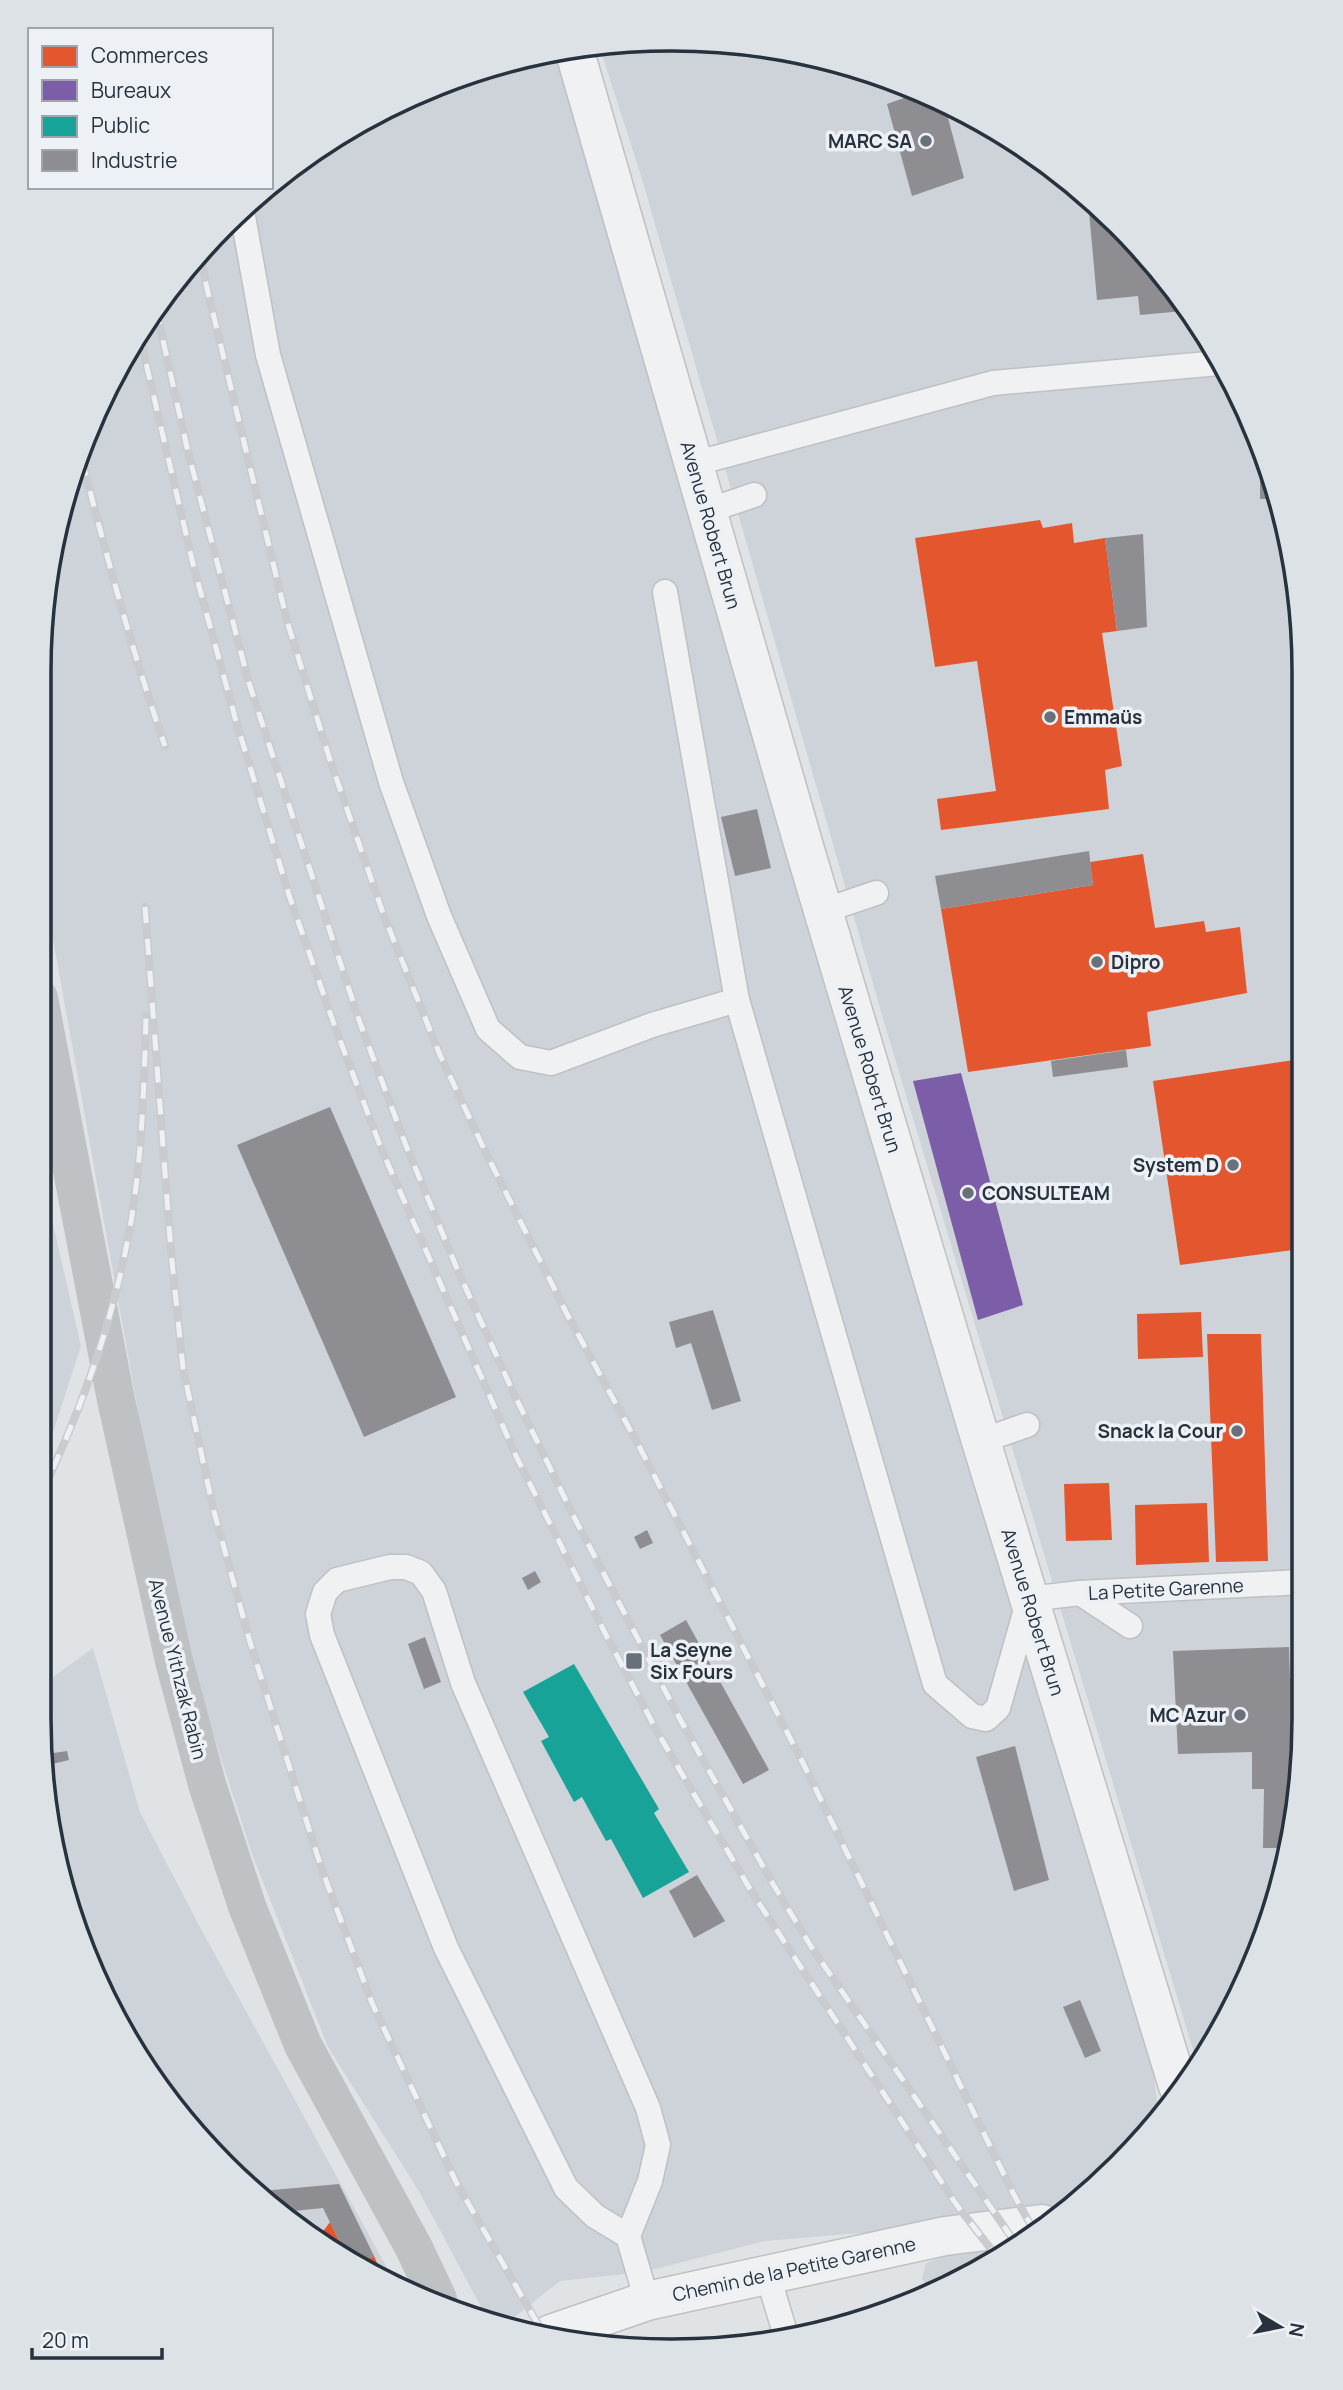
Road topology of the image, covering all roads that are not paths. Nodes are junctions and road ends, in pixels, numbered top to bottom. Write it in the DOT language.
graph roads {
  1 [pos="577,58"];
  2 [pos="244,222"];
  3 [pos="1210,364"];
  4 [pos="693,464"];
  5 [pos="754,495"];
  6 [pos="707,511"];
  7 [pos="665,592"];
  8 [pos="876,893"];
  9 [pos="823,911"];
  10 [pos="737,1000"];
  11 [pos="51,1061"];
  12 [pos="1027,1425"];
  13 [pos="981,1441"];
  14 [pos="1292,1583"];
  15 [pos="1080,1593"];
  16 [pos="1029,1599"];
  17 [pos="1130,1626"];
  18 [pos="1176,2079"];
  19 [pos="1029,2226"];
  20 [pos="628,2236"];
  21 [pos="768,2276"];
  22 [pos="435,2292"];
  23 [pos="647,2301"];
  24 [pos="783,2326"];
  25 [pos="564,2329"];
  1 -- 4 [label="street, Avenue Robert Brun"];
  2 -- 10 [label="lane"];
  3 -- 4 [label="lane"];
  4 -- 6 [label="street, Avenue Robert Brun"];
  5 -- 6 [label="lane"];
  6 -- 9 [label="street, Avenue Robert Brun"];
  7 -- 10 [label="lane"];
  8 -- 9 [label="lane"];
  9 -- 13 [label="street, Avenue Robert Brun"];
  10 -- 16 [label="lane"];
  11 -- 22 [label="main road, Avenue Yithzak Rabin"];
  12 -- 13 [label="lane"];
  13 -- 16 [label="street, Avenue Robert Brun"];
  14 -- 15 [label="lane, La Petite Garenne"];
  15 -- 16 [label="lane, La Petite Garenne"];
  15 -- 17 [label="lane"];
  16 -- 18 [label="street, Avenue Robert Brun"];
  19 -- 21 [label="street, Chemin de la Petite Garenne"];
  20 -- 20 [label="lane"];
  20 -- 23 [label="lane"];
  21 -- 23 [label="street, Chemin de la Petite Garenne"];
  21 -- 24 [label="lane"];
  23 -- 25 [label="street, Chemin de la Petite Garenne"];
}
